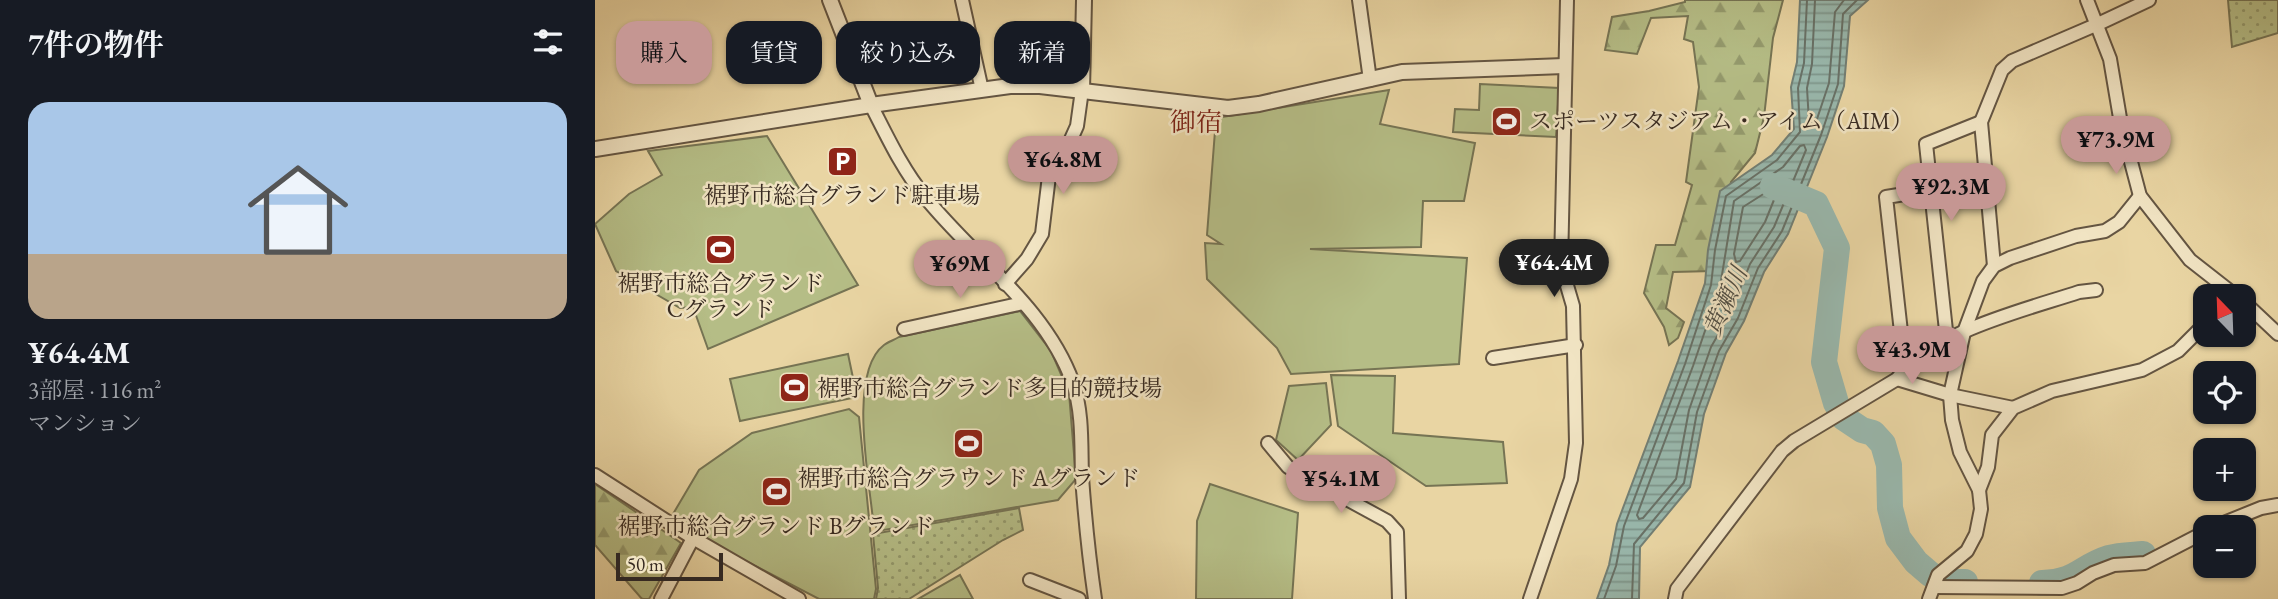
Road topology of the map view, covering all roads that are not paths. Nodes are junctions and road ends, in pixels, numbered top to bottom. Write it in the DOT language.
graph roads {
  1 [pos="829,0"];
  2 [pos="962,0"];
  3 [pos="1084,0"];
  4 [pos="1359,0"];
  5 [pos="1567,0"];
  6 [pos="2087,0"];
  7 [pos="2149,0"];
  8 [pos="2098,24"];
  9 [pos="1564,66"];
  10 [pos="1370,80"];
  11 [pos="982,90"];
  12 [pos="1082,90"];
  13 [pos="871,105"];
  14 [pos="1980,122"];
  15 [pos="595,149"];
  16 [pos="1930,190"];
  17 [pos="2140,197"];
  18 [pos="1994,266"];
  19 [pos="1005,284"];
  20 [pos="2220,284"];
  21 [pos="2096,290"];
  22 [pos="1023,303"];
  23 [pos="2256,314"];
  24 [pos="904,329"];
  25 [pos="1964,332"];
  26 [pos="2278,334"];
  27 [pos="2193,336"];
  28 [pos="1947,340"];
  29 [pos="1576,345"];
  30 [pos="1493,358"];
  31 [pos="1905,368"];
  32 [pos="1897,379"];
  33 [pos="1950,395"];
  34 [pos="2013,408"];
  35 [pos="1268,443"];
  36 [pos="595,475"];
  37 [pos="1979,490"];
  38 [pos="2278,505"];
  39 [pos="2244,515"];
  40 [pos="693,538"];
  41 [pos="2193,538"];
  42 [pos="1030,580"];
  43 [pos="1934,587"];
  44 [pos="661,599"];
  45 [pos="799,599"];
  46 [pos="1079,599"];
  47 [pos="1095,599"];
  48 [pos="1399,599"];
  49 [pos="1530,599"];
  50 [pos="1675,599"];
  1 -- 13 [label="street"];
  2 -- 11 [label="street"];
  3 -- 12 [label="street"];
  4 -- 10 [label="street"];
  5 -- 9 [label="street"];
  6 -- 8 [label="street"];
  7 -- 8 [label="street"];
  8 -- 14 [label="street"];
  8 -- 17 [label="street"];
  9 -- 10 [label="street"];
  9 -- 29 [label="street"];
  10 -- 12 [label="street"];
  11 -- 12 [label="street"];
  11 -- 13 [label="street"];
  12 -- 19 [label="street"];
  13 -- 15 [label="street"];
  13 -- 19 [label="street"];
  14 -- 16 [label="street"];
  14 -- 18 [label="street"];
  16 -- 28 [label="street"];
  16 -- 31 [label="street"];
  17 -- 18 [label="street"];
  17 -- 20 [label="street"];
  18 -- 25 [label="street"];
  19 -- 22 [label="street"];
  21 -- 25 [label="street"];
  22 -- 24 [label="street"];
  22 -- 47 [label="street"];
  23 -- 26 [label="street"];
  25 -- 28 [label="street"];
  25 -- 33 [label="street"];
  27 -- 34 [label="street"];
  28 -- 31 [label="street"];
  29 -- 30 [label="street"];
  29 -- 49 [label="street"];
  31 -- 32 [label="street"];
  32 -- 33 [label="street"];
  32 -- 50 [label="street"];
  33 -- 34 [label="street"];
  33 -- 37 [label="street"];
  34 -- 37 [label="street"];
  35 -- 48 [label="street"];
  36 -- 40 [label="street"];
  37 -- 43 [label="street"];
  38 -- 39 [label="street"];
  40 -- 44 [label="street"];
  40 -- 45 [label="street"];
  41 -- 43 [label="street"];
  42 -- 46 [label="street"];
}
